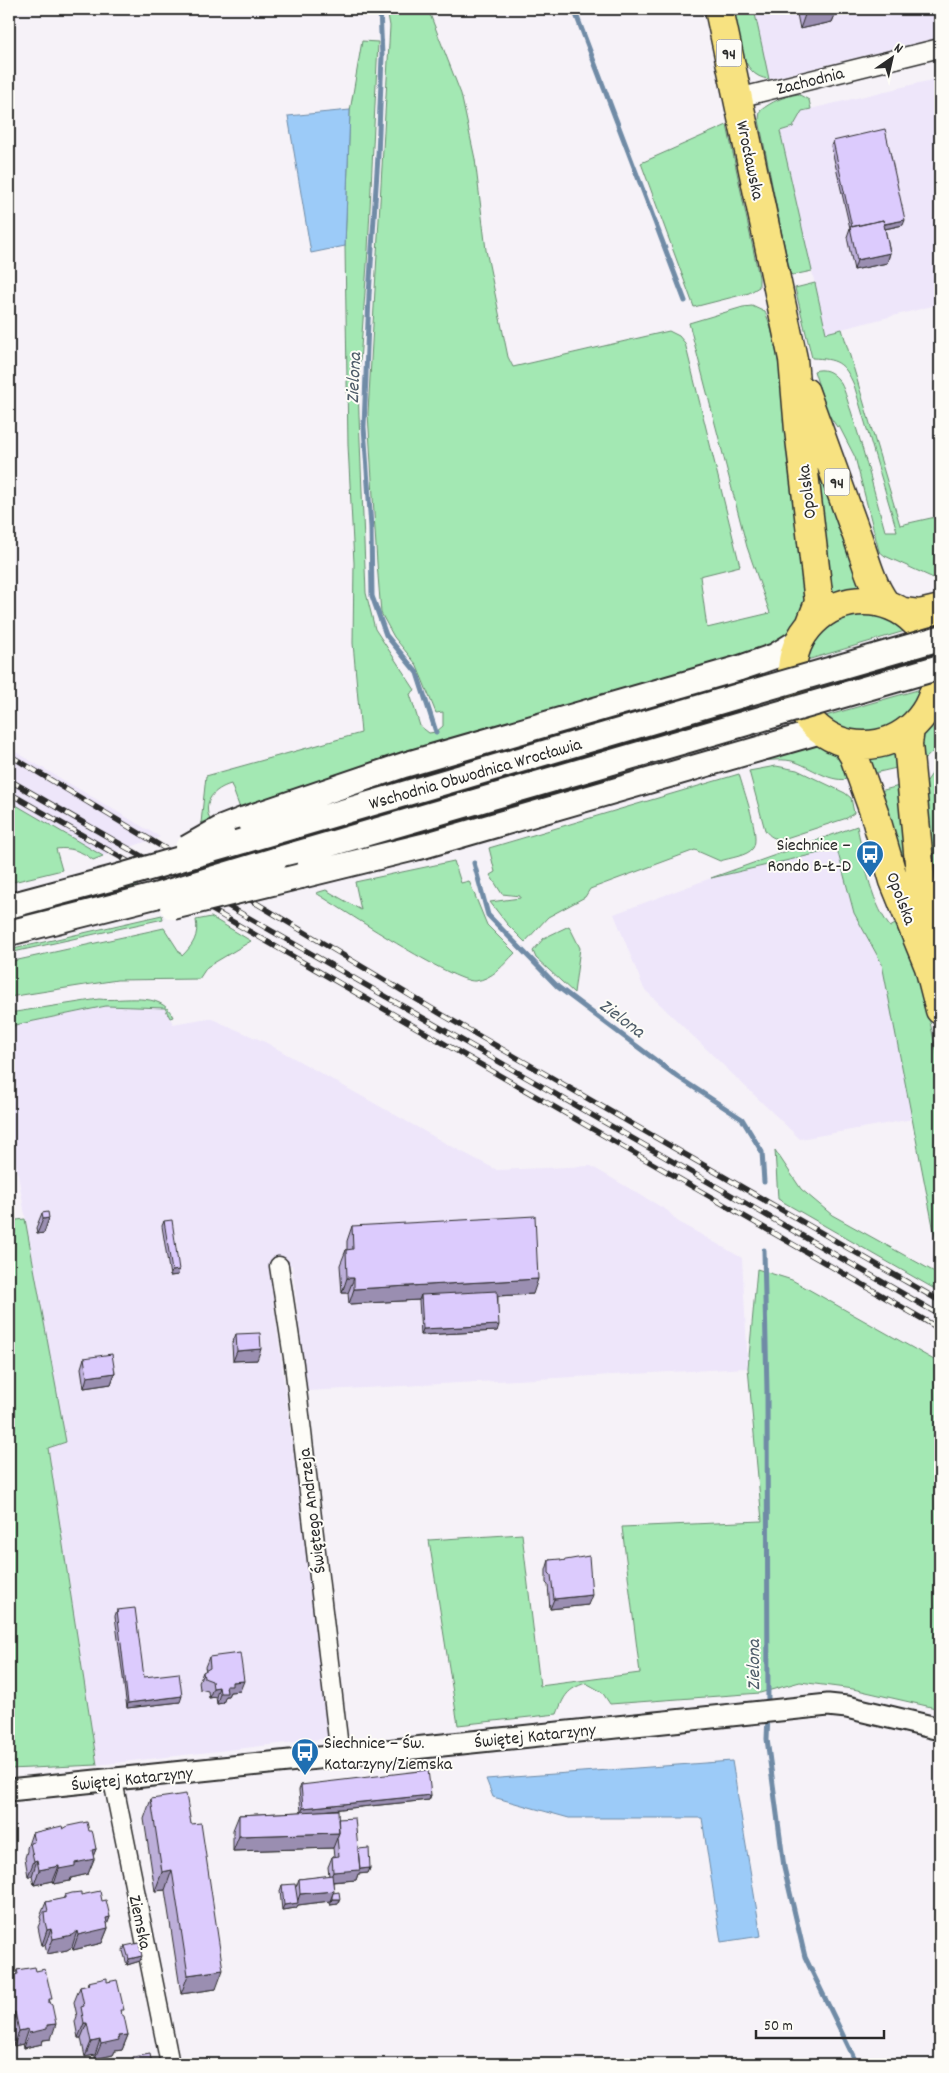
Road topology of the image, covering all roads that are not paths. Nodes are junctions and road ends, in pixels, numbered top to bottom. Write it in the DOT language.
graph roads {
  1 [pos="719,9"];
  2 [pos="940,48"];
  3 [pos="738,98"];
  4 [pos="783,311"];
  5 [pos="793,359"];
  6 [pos="894,608"];
  7 [pos="940,609"];
  8 [pos="805,632"];
  9 [pos="940,638"];
  10 [pos="940,667"];
  11 [pos="936,697"];
  12 [pos="910,729"];
  13 [pos="821,731"];
  14 [pos="846,743"];
  15 [pos="158,866"];
  16 [pos="164,901"];
  17 [pos="9,906"];
  18 [pos="9,933"];
  19 [pos="929,967"];
  20 [pos="940,1010"];
  21 [pos="278,1266"];
  22 [pos="940,1728"];
  23 [pos="340,1756"];
  24 [pos="112,1780"];
  25 [pos="9,1790"];
  26 [pos="170,2064"];
  1 -- 3 [label="main road, Wrocławska / 94"];
  2 -- 3 [label="street, Zachodnia"];
  3 -- 4 [label="main road, Wrocławska / 94"];
  4 -- 5 [label="main road, Opolska / 94"];
  5 -- 6 [label="main road, Opolska / 94"];
  5 -- 8 [label="main road, Opolska / 94"];
  6 -- 7 [label="main road"];
  6 -- 8 [label="main road"];
  6 -- 11 [label="main road, 94"];
  8 -- 13 [label="main road, 94"];
  8 -- 15 [label="main road, bridge"];
  9 -- 15 [label="main road, Wschodnia Obwodnica Wrocławia, bridge"];
  10 -- 16 [label="main road, Wschodnia Obwodnica Wrocławia, bridge"];
  11 -- 12 [label="main road, 94"];
  12 -- 14 [label="main road, 94"];
  12 -- 19 [label="main road, Opolska"];
  13 -- 14 [label="main road, 94"];
  13 -- 16 [label="main road, bridge"];
  14 -- 19 [label="main road, Opolska"];
  15 -- 17 [label="main road, Wschodnia Obwodnica Wrocławia, bridge"];
  16 -- 18 [label="main road"];
  19 -- 20 [label="main road, Opolska"];
  21 -- 23 [label="street, Świętego Andrzeja"];
  22 -- 23 [label="street, Świętej Katarzyny"];
  23 -- 24 [label="street, Świętej Katarzyny"];
  24 -- 25 [label="street, Świętej Katarzyny"];
  24 -- 26 [label="street, Ziemska"];
}
